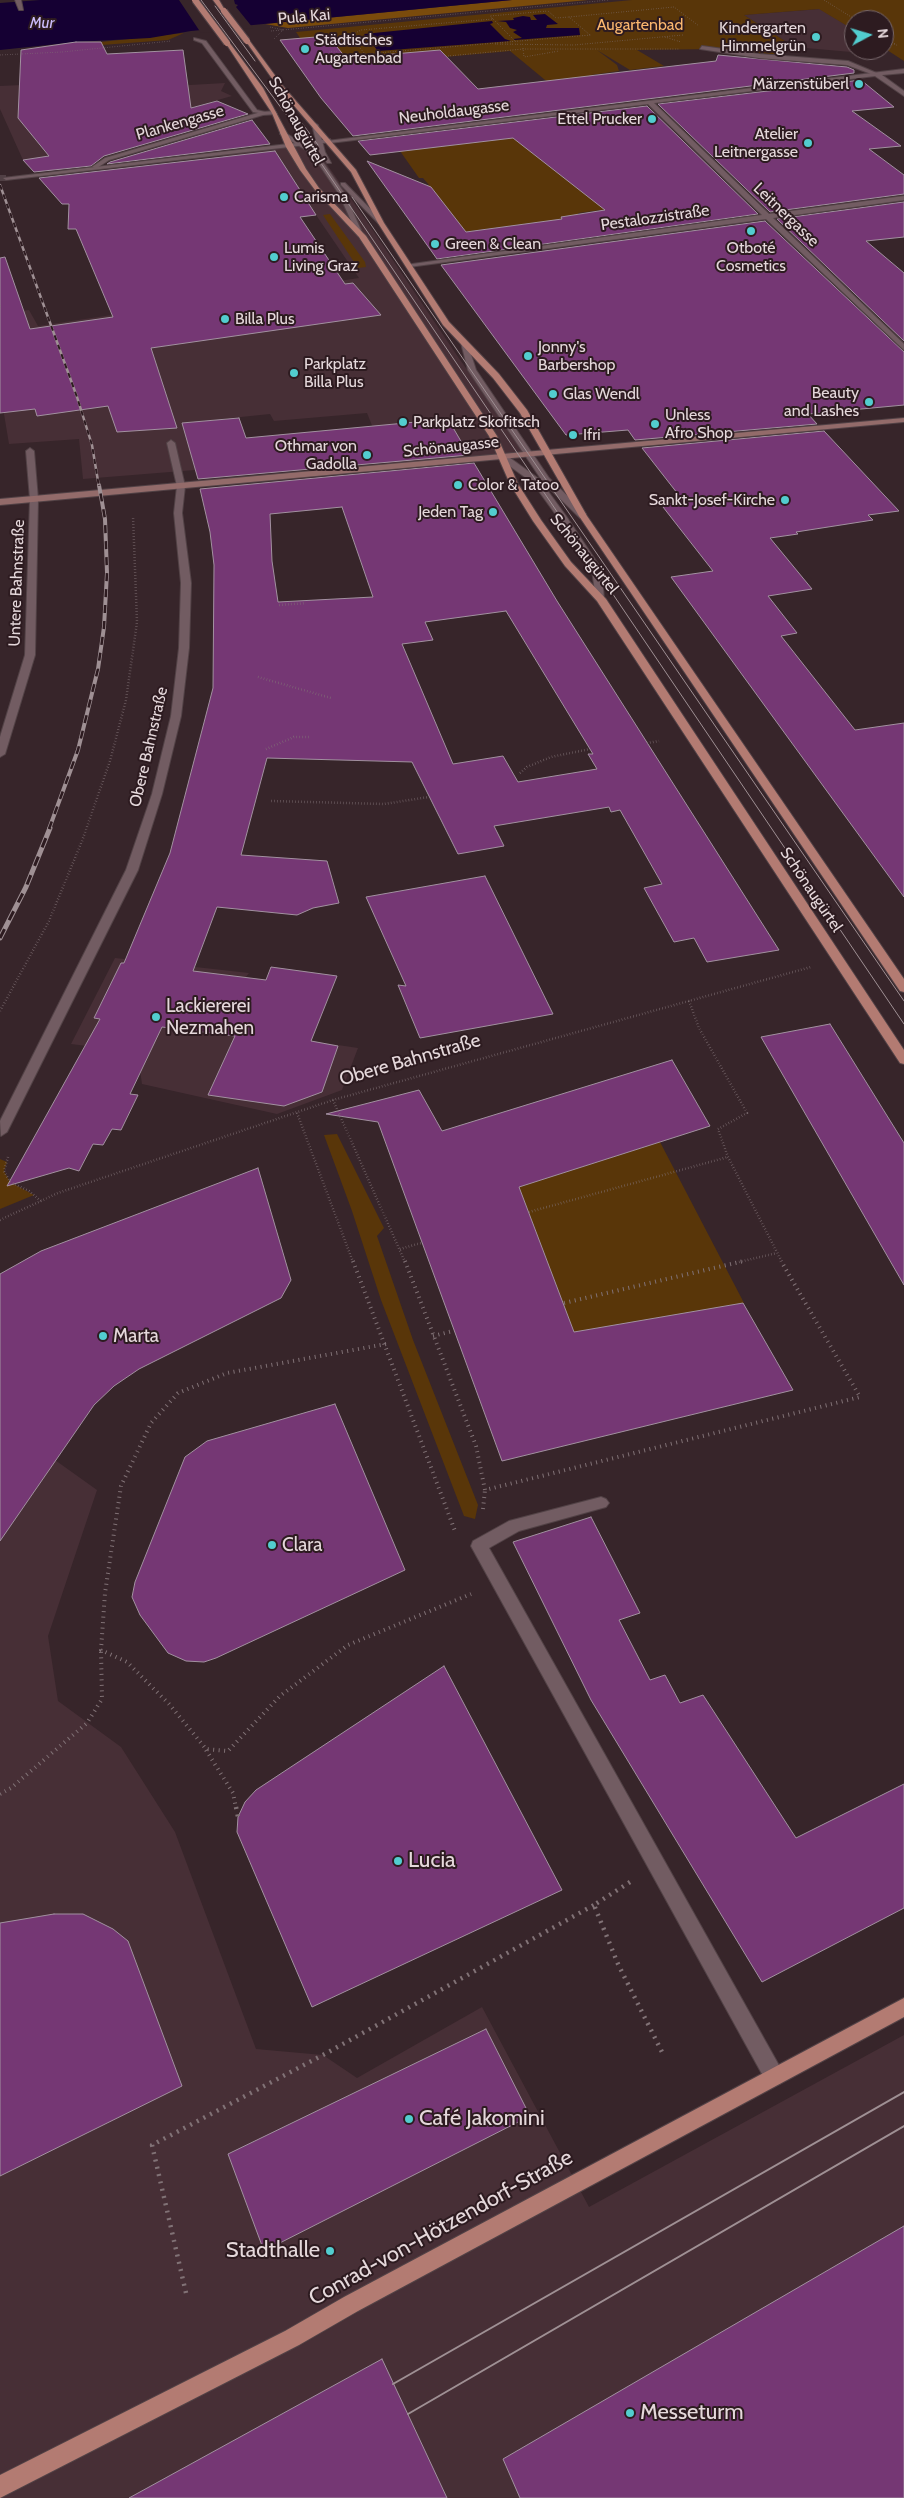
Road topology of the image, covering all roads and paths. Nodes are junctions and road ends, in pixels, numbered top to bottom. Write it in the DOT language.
graph roads {
  1 [pos="18,0"];
  2 [pos="195,0"];
  3 [pos="216,0"];
  4 [pos="224,0"];
  5 [pos="609,0"];
  6 [pos="824,0"];
  7 [pos="21,9"];
  8 [pos="224,11"];
  9 [pos="844,12"];
  10 [pos="570,17"];
  11 [pos="493,19"];
  12 [pos="701,28"];
  13 [pos="269,32"];
  14 [pos="691,34"];
  15 [pos="666,37"];
  16 [pos="196,39"];
  17 [pos="172,41"];
  18 [pos="515,42"];
  19 [pos="494,43"];
  20 [pos="895,44"];
  21 [pos="523,45"];
  22 [pos="574,46"];
  23 [pos="900,47"];
  24 [pos="702,48"];
  25 [pos="523,49"];
  26 [pos="571,50"];
  27 [pos="365,54"];
  28 [pos="0,56"];
  29 [pos="448,56"];
  30 [pos="332,57"];
  31 [pos="904,71"];
  32 [pos="876,74"];
  33 [pos="904,94"];
  34 [pos="649,102"];
  35 [pos="263,113"];
  36 [pos="275,113"];
  37 [pos="316,125"];
  38 [pos="282,133"];
  39 [pos="330,141"];
  40 [pos="320,142"];
  41 [pos="301,145"];
  42 [pos="289,147"];
  43 [pos="95,167"];
  44 [pos="6,178"];
  45 [pos="904,198"];
  46 [pos="766,216"];
  47 [pos="381,223"];
  48 [pos="362,236"];
  49 [pos="409,264"];
  50 [pos="464,345"];
  51 [pos="904,348"];
  52 [pos="904,420"];
  53 [pos="171,443"];
  54 [pos="30,451"];
  55 [pos="548,451"];
  56 [pos="528,454"];
  57 [pos="503,457"];
  58 [pos="181,486"];
  59 [pos="34,499"];
  60 [pos="0,502"];
  61 [pos="133,511"];
  62 [pos="583,516"];
  63 [pos="601,599"];
  64 [pos="306,604"];
  65 [pos="278,605"];
  66 [pos="258,677"];
  67 [pos="331,698"];
  68 [pos="309,737"];
  69 [pos="659,742"];
  70 [pos="647,743"];
  71 [pos="590,749"];
  72 [pos="266,750"];
  73 [pos="0,754"];
  74 [pos="520,773"];
  75 [pos="429,798"];
  76 [pos="271,801"];
  77 [pos="838,960"];
  78 [pos="904,988"];
  79 [pos="688,1001"];
  80 [pos="0,1011"];
  81 [pos="904,1060"];
  82 [pos="333,1100"];
  83 [pos="297,1113"];
  84 [pos="1,1132"];
  85 [pos="11,1150"];
  86 [pos="728,1157"];
  87 [pos="41,1201"];
  88 [pos="529,1212"];
  89 [pos="0,1220"];
  90 [pos="421,1243"];
  91 [pos="400,1249"];
  92 [pos="777,1254"];
  93 [pos="564,1303"];
  94 [pos="453,1331"];
  95 [pos="433,1336"];
  96 [pos="386,1344"];
  97 [pos="601,1503"];
  98 [pos="478,1546"];
  99 [pos="499,1583"];
  100 [pos="101,1650"];
  101 [pos="206,1749"];
  102 [pos="0,1794"];
  103 [pos="238,1817"];
  104 [pos="656,1864"];
  105 [pos="594,1905"];
  106 [pos="904,2007"];
  107 [pos="664,2056"];
  108 [pos="774,2076"];
  109 [pos="186,2293"];
  110 [pos="0,2487"];
  1 -- 7 [label="street"];
  2 -- 36 [label="main road, Schönaugürtel, bridge"];
  3 -- 8 [label="main road, Schönaugürtel"];
  4 -- 8 [label="main road"];
  5 -- 13 [label="path, Pula Kai"];
  6 -- 9 [label="path"];
  8 -- 37 [label="main road, Schönaugürtel, bridge"];
  10 -- 11 [label="path"];
  10 -- 12 [label="path"];
  10 -- 18 [label="path"];
  11 -- 18 [label="path"];
  11 -- 27 [label="path"];
  14 -- 15 [label="path"];
  15 -- 22 [label="path"];
  15 -- 24 [label="path"];
  16 -- 35 [label="street"];
  17 -- 28 [label="path"];
  18 -- 19 [label="path"];
  19 -- 21 [label="path"];
  19 -- 27 [label="path"];
  20 -- 23 [label="path"];
  21 -- 22 [label="path"];
  21 -- 25 [label="path"];
  22 -- 26 [label="path"];
  24 -- 26 [label="path"];
  24 -- 32 [label="street"];
  25 -- 26 [label="path"];
  25 -- 26 [label="path"];
  25 -- 29 [label="path"];
  27 -- 30 [label="path"];
  31 -- 32 [label="street, Neuholdaugasse"];
  32 -- 33 [label="street"];
  32 -- 34 [label="street, Neuholdaugasse"];
  34 -- 39 [label="street, Neuholdaugasse"];
  34 -- 46 [label="street, Leitnergasse"];
  35 -- 36 [label="street, Plankengasse"];
  35 -- 43 [label="street, Plankengasse"];
  36 -- 38 [label="main road, Schönaugürtel"];
  37 -- 39 [label="main road, Schönaugürtel"];
  37 -- 40 [label="street"];
  38 -- 41 [label="street"];
  38 -- 42 [label="main road, Schönaugürtel"];
  39 -- 40 [label="street, Neuholdaugasse"];
  39 -- 47 [label="main road, Schönaugürtel"];
  40 -- 41 [label="street, Neuholdaugasse"];
  40 -- 47 [label="street"];
  41 -- 42 [label="street, Neuholdaugasse"];
  41 -- 48 [label="street"];
  42 -- 43 [label="street, Neuholdaugasse"];
  42 -- 48 [label="main road, Schönaugürtel"];
  43 -- 44 [label="street, Neuholdaugasse"];
  45 -- 46 [label="street, Pestalozzistraße"];
  46 -- 49 [label="street, Pestalozzistraße"];
  46 -- 51 [label="street, Leitnergasse"];
  47 -- 49 [label="main road, Schönaugürtel"];
  48 -- 57 [label="main road, Schönaugürtel"];
  49 -- 50 [label="main road, Schönaugürtel"];
  50 -- 55 [label="main road, Schönaugürtel"];
  50 -- 56 [label="street"];
  52 -- 55 [label="main road, Schönaugasse"];
  53 -- 58 [label="street, Obere Bahnstraße"];
  54 -- 59 [label="street, Untere Bahnstraße"];
  55 -- 56 [label="main road, Schönaugasse"];
  55 -- 62 [label="main road, Schönaugürtel"];
  56 -- 57 [label="main road, Schönaugasse"];
  56 -- 62 [label="street"];
  57 -- 58 [label="main road, Schönaugasse"];
  57 -- 63 [label="main road, Schönaugürtel"];
  57 -- 63 [label="street"];
  58 -- 59 [label="main road, Schönaugasse"];
  58 -- 84 [label="street, Obere Bahnstraße"];
  59 -- 60 [label="main road, Schönaugasse"];
  59 -- 73 [label="street, Untere Bahnstraße"];
  61 -- 80 [label="path, Obere Bahnstraße"];
  62 -- 78 [label="main road, Schönaugürtel"];
  63 -- 77 [label="main road, Schönaugürtel"];
  64 -- 65 [label="path"];
  66 -- 67 [label="path"];
  68 -- 72 [label="path"];
  69 -- 70 [label="path"];
  71 -- 74 [label="path"];
  75 -- 76 [label="path"];
  77 -- 79 [label="path, Obere Bahnstraße"];
  77 -- 81 [label="main road, Schönaugürtel"];
  79 -- 82 [label="path, Obere Bahnstraße"];
  79 -- 86 [label="path"];
  82 -- 83 [label="path, Obere Bahnstraße"];
  82 -- 91 [label="path"];
  83 -- 87 [label="path, Obere Bahnstraße"];
  83 -- 96 [label="path"];
  85 -- 87 [label="path"];
  86 -- 88 [label="path"];
  86 -- 92 [label="path"];
  87 -- 89 [label="path, Obere Bahnstraße"];
  90 -- 91 [label="path"];
  91 -- 95 [label="path"];
  92 -- 93 [label="path"];
  92 -- 95 [label="path"];
  94 -- 95 [label="path"];
  96 -- 98 [label="path"];
  96 -- 100 [label="path"];
  97 -- 98 [label="street"];
  98 -- 99 [label="street"];
  99 -- 101 [label="path"];
  99 -- 104 [label="street"];
  100 -- 101 [label="path"];
  100 -- 102 [label="path"];
  101 -- 103 [label="path"];
  104 -- 105 [label="path"];
  104 -- 108 [label="street"];
  105 -- 107 [label="path"];
  105 -- 109 [label="path"];
  106 -- 108 [label="main road, Conrad-von-Hötzendorf-Straße"];
  108 -- 110 [label="main road, Conrad-von-Hötzendorf-Straße"];
}
